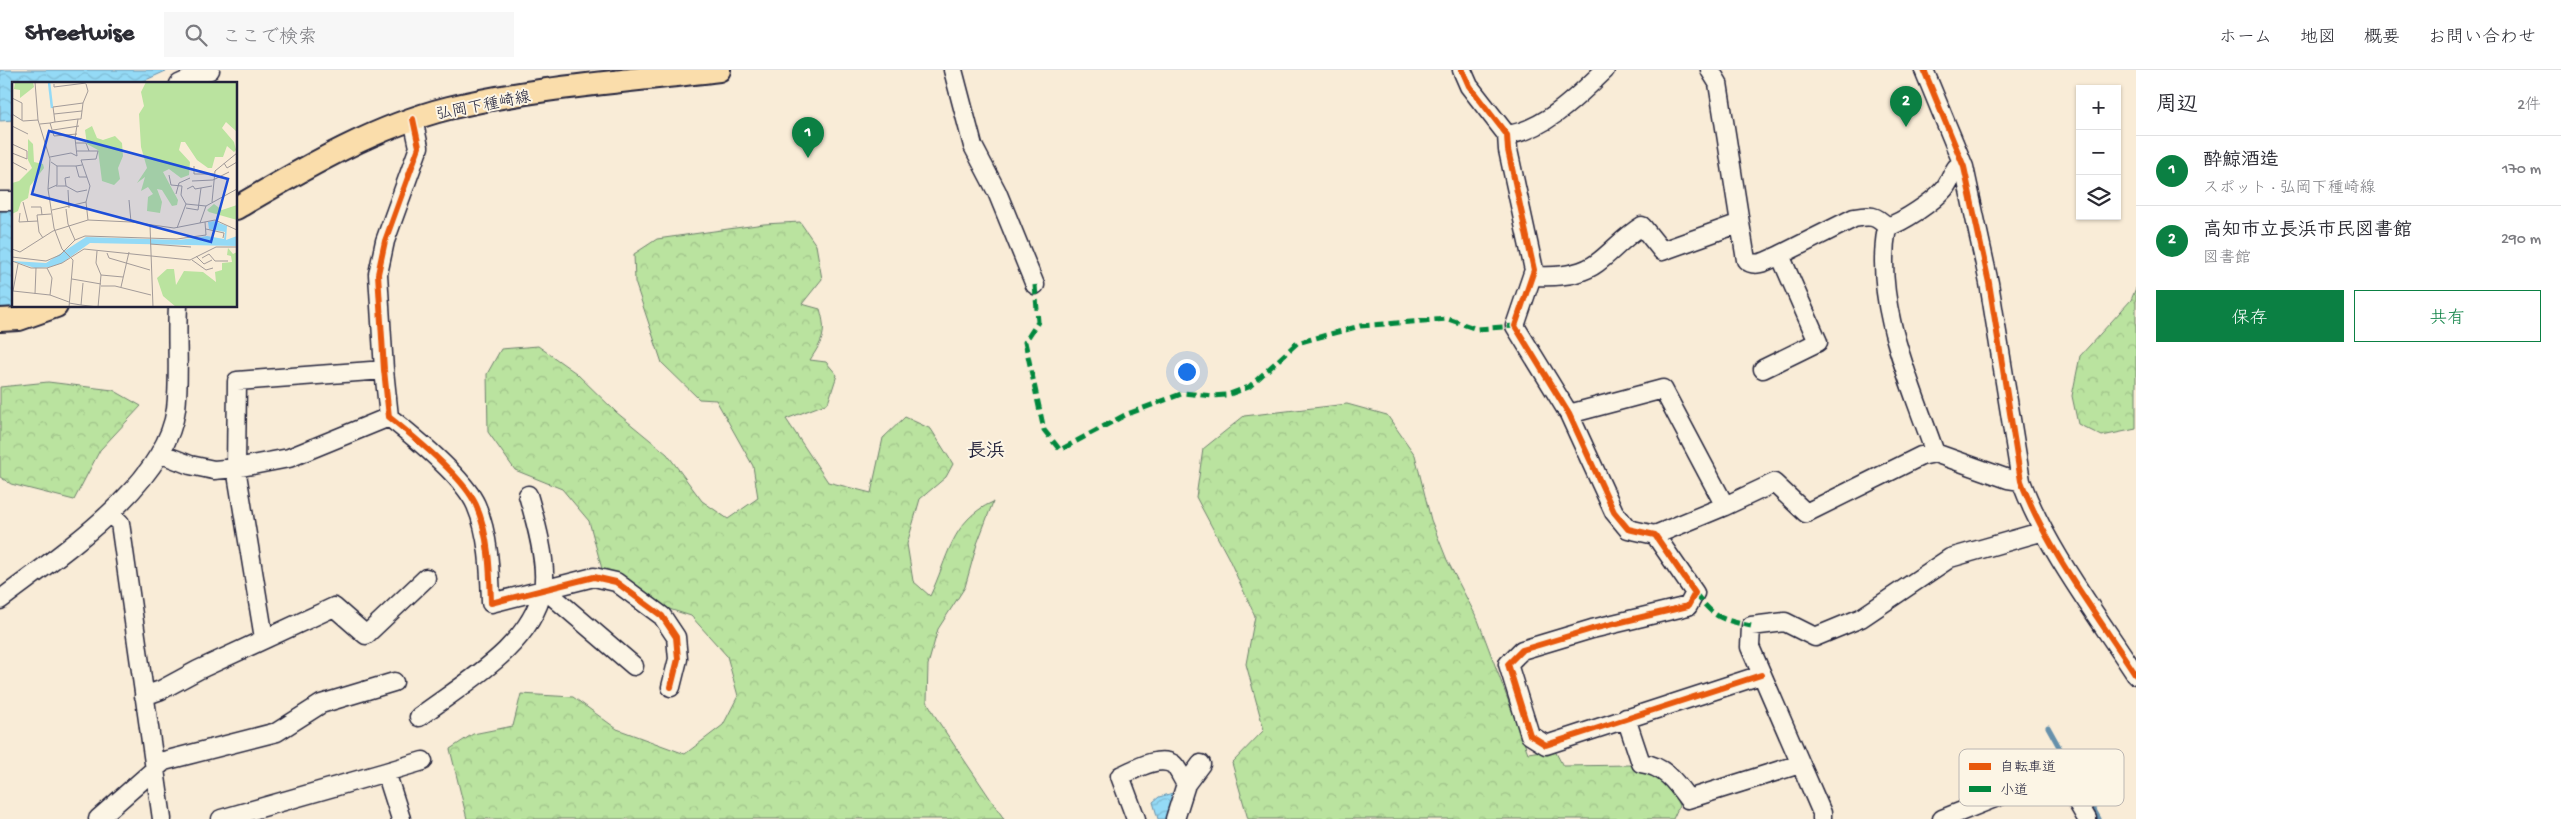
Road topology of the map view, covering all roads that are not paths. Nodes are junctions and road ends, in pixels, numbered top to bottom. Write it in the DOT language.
graph roads {
  1 [pos="210,70"];
  2 [pos="720,70"];
  3 [pos="953,70"];
  4 [pos="1462,70"];
  5 [pos="1605,70"];
  6 [pos="1710,70"];
  7 [pos="1924,70"];
  8 [pos="183,82"];
  9 [pos="414,119"];
  10 [pos="1507,135"];
  11 [pos="1964,167"];
  12 [pos="238,207"];
  13 [pos="1740,224"];
  14 [pos="1887,227"];
  15 [pos="1780,255"];
  16 [pos="1534,270"];
  17 [pos="1035,286"];
  18 [pos="50,308"];
  19 [pos="178,308"];
  20 [pos="0,320"];
  21 [pos="1762,369"];
  22 [pos="384,370"];
  23 [pos="1569,414"];
  24 [pos="390,418"];
  25 [pos="1935,453"];
  26 [pos="162,454"];
  27 [pos="236,468"];
  28 [pos="2020,481"];
  29 [pos="528,495"];
  30 [pos="1725,506"];
  31 [pos="110,514"];
  32 [pos="2044,531"];
  33 [pos="1655,535"];
  34 [pos="426,578"];
  35 [pos="543,588"];
  36 [pos="0,600"];
  37 [pos="266,638"];
  38 [pos="634,666"];
  39 [pos="1761,675"];
  40 [pos="2136,675"];
  41 [pos="394,682"];
  42 [pos="671,687"];
  43 [pos="144,696"];
  44 [pos="419,717"];
  45 [pos="1626,718"];
  46 [pos="423,761"];
  47 [pos="1201,764"];
  48 [pos="1800,764"];
  49 [pos="155,770"];
  50 [pos="386,772"];
  51 [pos="1186,784"];
  52 [pos="1975,806"];
  53 [pos="2080,806"];
  54 [pos="98,819"];
  55 [pos="162,819"];
  56 [pos="220,819"];
  57 [pos="401,819"];
  58 [pos="1136,819"];
  59 [pos="1175,819"];
  60 [pos="1822,819"];
  61 [pos="1942,819"];
  62 [pos="2087,819"];
  1 -- 8 [label="street"];
  2 -- 9 [label="main road, 弘岡下種崎線"];
  3 -- 17 [label="street"];
  4 -- 10 [label="street"];
  5 -- 10 [label="street"];
  6 -- 13 [label="street"];
  7 -- 11 [label="street"];
  9 -- 12 [label="main road, 弘岡下種崎線"];
  9 -- 22 [label="street"];
  10 -- 16 [label="street"];
  11 -- 14 [label="street"];
  11 -- 28 [label="street"];
  13 -- 15 [label="street"];
  13 -- 16 [label="street"];
  14 -- 15 [label="street"];
  14 -- 25 [label="street"];
  15 -- 21 [label="street"];
  16 -- 23 [label="street"];
  18 -- 20 [label="main road"];
  19 -- 26 [label="street"];
  22 -- 24 [label="street"];
  22 -- 27 [label="street"];
  23 -- 30 [label="street"];
  23 -- 33 [label="street"];
  24 -- 27 [label="street"];
  24 -- 35 [label="street"];
  25 -- 28 [label="street"];
  25 -- 30 [label="street"];
  26 -- 27 [label="street"];
  26 -- 31 [label="street"];
  27 -- 37 [label="street"];
  28 -- 32 [label="street"];
  29 -- 35 [label="street"];
  30 -- 33 [label="street"];
  31 -- 36 [label="street"];
  31 -- 43 [label="street"];
  32 -- 39 [label="street"];
  32 -- 40 [label="street"];
  33 -- 45 [label="street"];
  34 -- 37 [label="street"];
  35 -- 38 [label="street"];
  35 -- 42 [label="street"];
  35 -- 44 [label="street"];
  37 -- 43 [label="street"];
  39 -- 45 [label="street"];
  39 -- 48 [label="street"];
  41 -- 49 [label="street"];
  43 -- 49 [label="street"];
  45 -- 48 [label="street"];
  46 -- 50 [label="street"];
  47 -- 51 [label="street"];
  48 -- 60 [label="street"];
  49 -- 54 [label="street"];
  49 -- 55 [label="street"];
  50 -- 56 [label="street"];
  50 -- 57 [label="street"];
  51 -- 58 [label="street"];
  51 -- 59 [label="street"];
  52 -- 61 [label="street"];
  53 -- 62 [label="street"];
}
